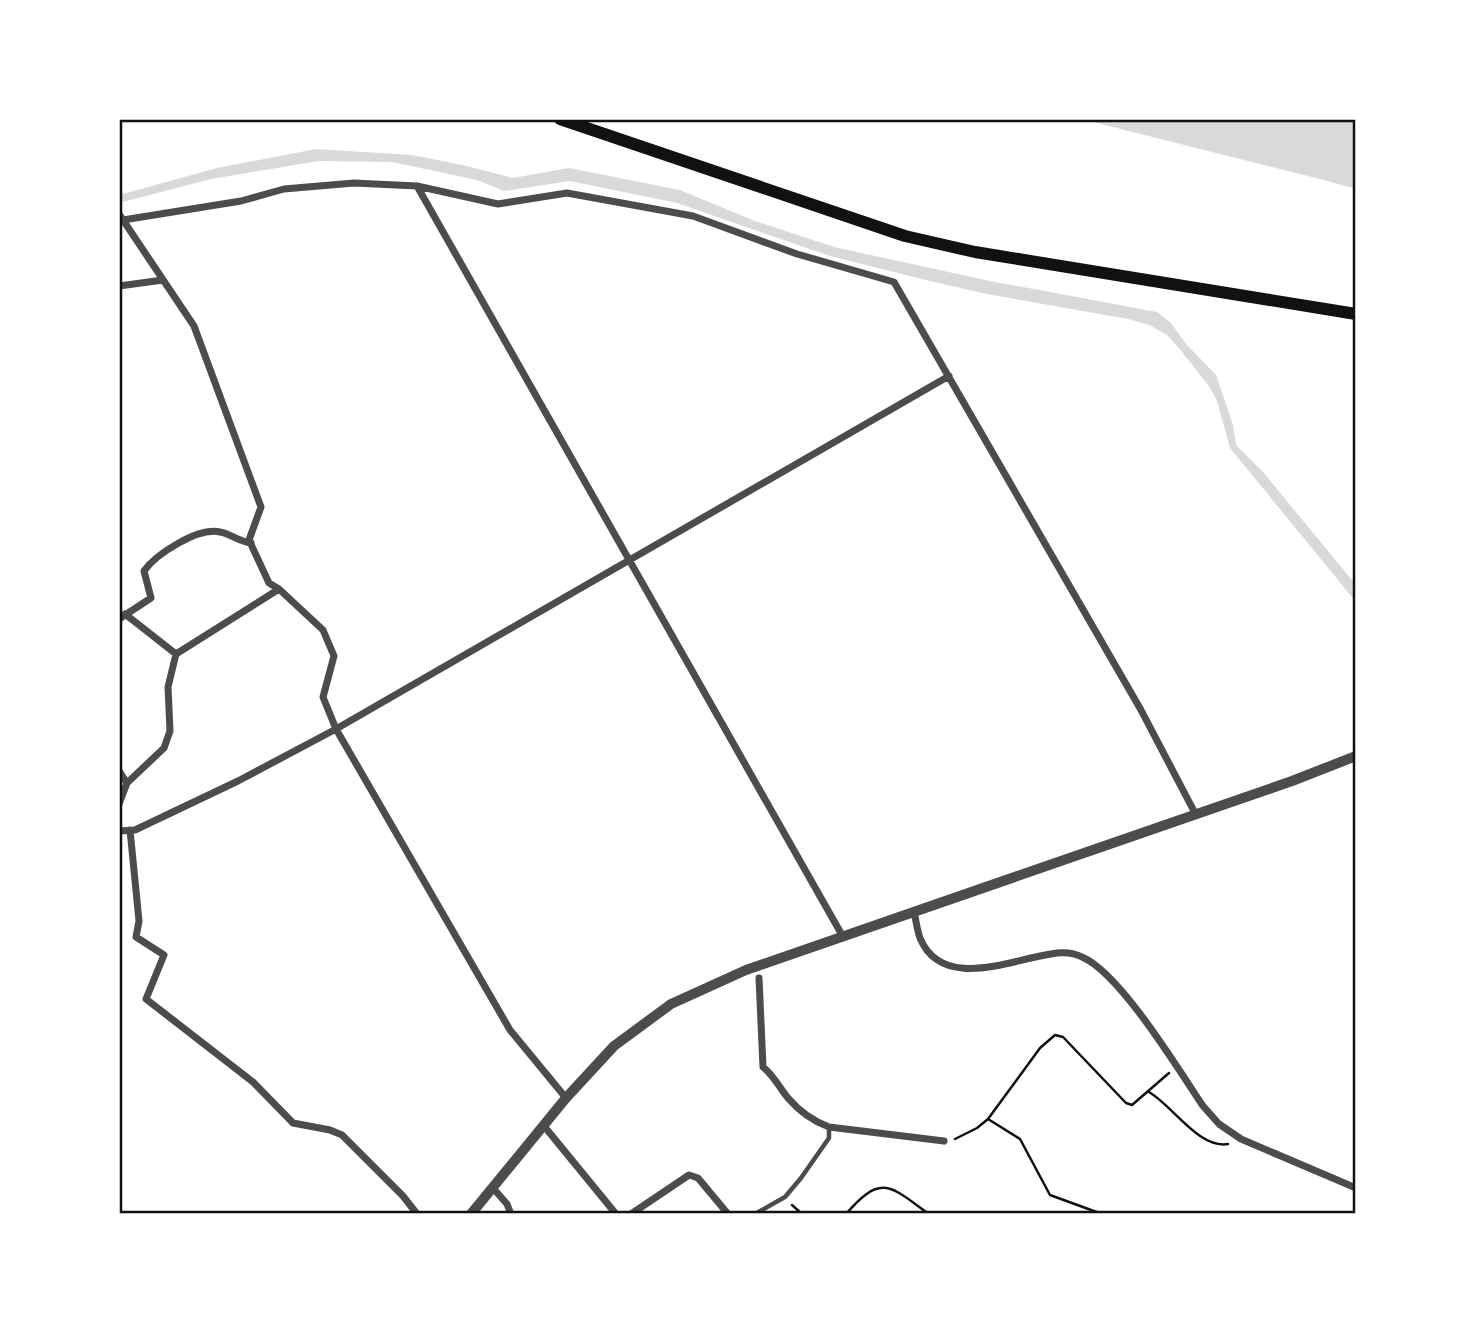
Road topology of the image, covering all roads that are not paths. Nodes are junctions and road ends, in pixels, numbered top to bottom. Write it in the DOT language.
graph roads {
  1 [pos="560,119"];
  2 [pos="417,186"];
  3 [pos="121,217"];
  4 [pos="163,280"];
  5 [pos="119,286"];
  6 [pos="1356,314"];
  7 [pos="948,376"];
  8 [pos="251,543"];
  9 [pos="629,561"];
  10 [pos="279,589"];
  11 [pos="122,617"];
  12 [pos="176,654"];
  13 [pos="336,729"];
  14 [pos="1356,756"];
  15 [pos="119,771"];
  16 [pos="127,783"];
  17 [pos="119,804"];
  18 [pos="1196,815"];
  19 [pos="130,830"];
  20 [pos="119,831"];
  21 [pos="914,912"];
  22 [pos="842,935"];
  23 [pos="760,978"];
  24 [pos="566,1098"];
  25 [pos="544,1126"];
  26 [pos="829,1127"];
  27 [pos="944,1141"];
  28 [pos="493,1188"];
  29 [pos="1356,1188"];
  30 [pos="417,1214"];
  31 [pos="471,1214"];
  32 [pos="511,1214"];
  33 [pos="616,1214"];
  34 [pos="631,1214"];
  35 [pos="728,1214"];
  36 [pos="755,1214"];
  1 -- 6 [label="main road"];
  2 -- 3 [label="street"];
  2 -- 7 [label="street"];
  2 -- 9 [label="street"];
  3 -- 4 [label="street"];
  4 -- 5 [label="street"];
  4 -- 8 [label="street"];
  7 -- 9 [label="street"];
  7 -- 18 [label="street"];
  8 -- 10 [label="street"];
  8 -- 11 [label="street"];
  9 -- 13 [label="street"];
  9 -- 22 [label="street"];
  10 -- 12 [label="street"];
  10 -- 13 [label="street"];
  11 -- 12 [label="street"];
  12 -- 16 [label="street"];
  13 -- 19 [label="street"];
  13 -- 24 [label="street"];
  14 -- 18 [label="street"];
  15 -- 16 [label="street"];
  16 -- 17 [label="street"];
  18 -- 21 [label="street"];
  19 -- 20 [label="street"];
  19 -- 30 [label="street"];
  21 -- 22 [label="street"];
  21 -- 29 [label="street"];
  22 -- 24 [label="street"];
  23 -- 26 [label="street"];
  24 -- 25 [label="street"];
  25 -- 28 [label="street"];
  25 -- 33 [label="street"];
  26 -- 27 [label="street"];
  26 -- 36 [label="lane"];
  28 -- 31 [label="street"];
  28 -- 32 [label="street"];
  34 -- 35 [label="street"];
}
